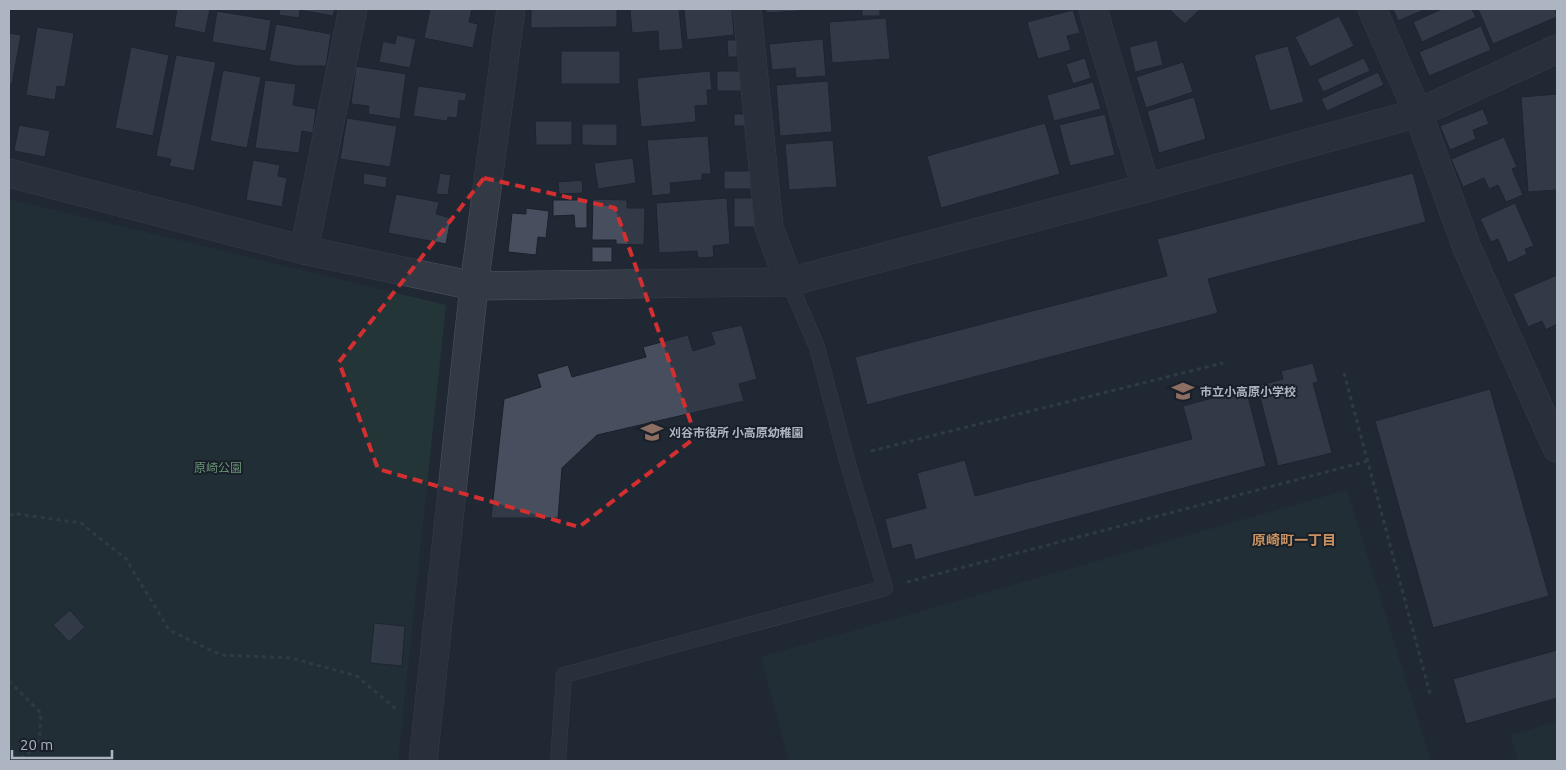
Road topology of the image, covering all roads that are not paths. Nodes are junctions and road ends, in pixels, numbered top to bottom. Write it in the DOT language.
graph roads {
  1 [pos="353,9"];
  2 [pos="511,9"];
  3 [pos="747,9"];
  4 [pos="1093,9"];
  5 [pos="1372,9"];
  6 [pos="1557,49"];
  7 [pos="1418,112"];
  8 [pos="9,173"];
  9 [pos="1146,188"];
  10 [pos="304,250"];
  11 [pos="789,282"];
  12 [pos="474,286"];
  13 [pos="1557,448"];
  14 [pos="423,761"];
  15 [pos="558,761"];
  1 -- 10 [label="street"];
  2 -- 12 [label="street"];
  3 -- 11 [label="street"];
  4 -- 9 [label="street"];
  5 -- 7 [label="street"];
  6 -- 7 [label="street"];
  7 -- 9 [label="street"];
  7 -- 13 [label="street"];
  8 -- 10 [label="street"];
  9 -- 11 [label="street"];
  10 -- 12 [label="street"];
  11 -- 12 [label="street"];
  11 -- 15 [label="lane"];
  12 -- 14 [label="street"];
}
